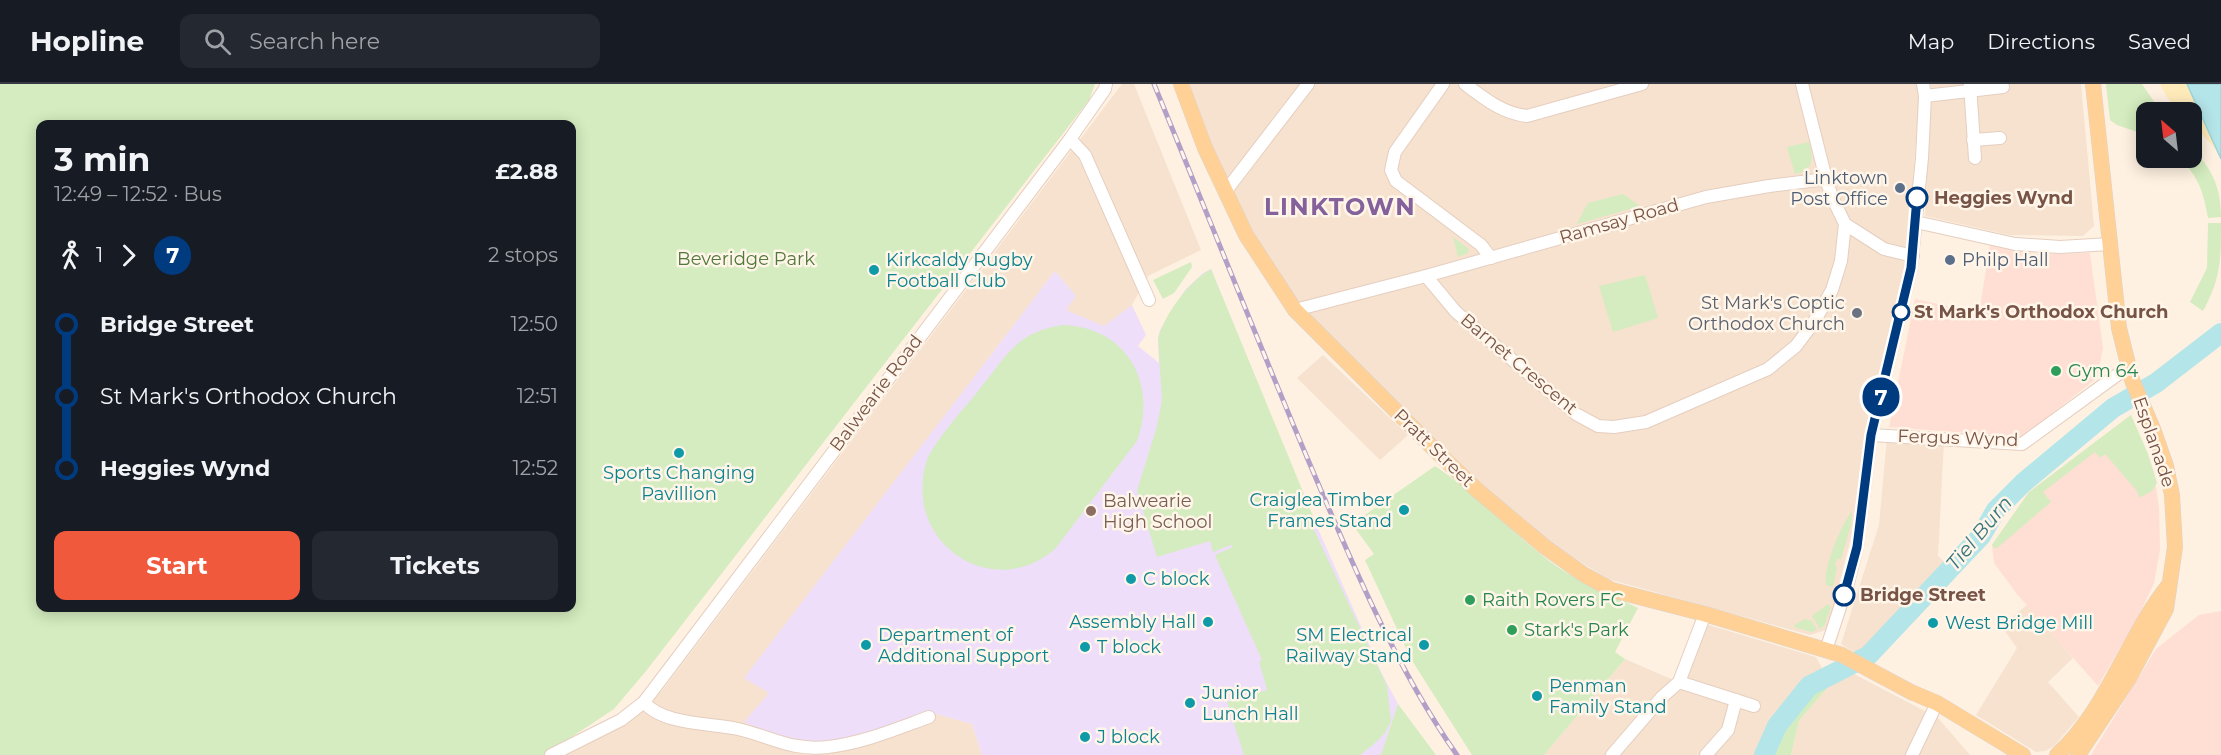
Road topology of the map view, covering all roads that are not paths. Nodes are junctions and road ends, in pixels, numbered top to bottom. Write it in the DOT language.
graph roads {
  1 [pos="1106,84"];
  2 [pos="1181,84"];
  3 [pos="1308,84"];
  4 [pos="1443,84"];
  5 [pos="1465,84"];
  6 [pos="1802,84"];
  7 [pos="2093,84"];
  8 [pos="1634,85"];
  9 [pos="2003,87"];
  10 [pos="1970,88"];
  11 [pos="1924,90"];
  12 [pos="1070,138"];
  13 [pos="2000,138"];
  14 [pos="1973,140"];
  15 [pos="1975,158"];
  16 [pos="1826,179"];
  17 [pos="1225,192"];
  18 [pos="1916,222"];
  19 [pos="1845,224"];
  20 [pos="2110,244"];
  21 [pos="1913,256"];
  22 [pos="1491,258"];
  23 [pos="1426,276"];
  24 [pos="1149,300"];
  25 [pos="1295,310"];
  26 [pos="2130,373"];
  27 [pos="1871,435"];
  28 [pos="2168,586"];
  29 [pos="1705,614"];
  30 [pos="1826,650"];
  31 [pos="1679,682"];
  32 [pos="1736,700"];
  33 [pos="644,702"];
  34 [pos="1937,703"];
  35 [pos="1754,706"];
  36 [pos="929,717"];
  37 [pos="1986,734"];
  38 [pos="551,755"];
  39 [pos="1612,755"];
  40 [pos="1706,755"];
  41 [pos="1912,755"];
  42 [pos="2002,755"];
  43 [pos="2023,755"];
  44 [pos="2057,755"];
  45 [pos="2079,755"];
  1 -- 12 [label="street, Balwearie Road"];
  2 -- 17 [label="main road, Pratt Street"];
  3 -- 17 [label="street"];
  4 -- 22 [label="street"];
  5 -- 8 [label="street"];
  6 -- 16 [label="street"];
  7 -- 20 [label="main road, Esplanade"];
  9 -- 10 [label="street"];
  10 -- 11 [label="street"];
  10 -- 14 [label="street"];
  11 -- 18 [label="street"];
  12 -- 24 [label="street"];
  12 -- 33 [label="street, Balwearie Road"];
  13 -- 14 [label="street"];
  14 -- 15 [label="street"];
  16 -- 19 [label="street"];
  16 -- 22 [label="street, Ramsay Road"];
  17 -- 25 [label="main road, Pratt Street"];
  18 -- 20 [label="street"];
  18 -- 21 [label="street"];
  19 -- 21 [label="street"];
  19 -- 23 [label="street, Barnet Crescent"];
  20 -- 26 [label="main road, Esplanade"];
  21 -- 27 [label="street"];
  22 -- 23 [label="street, Ramsay Road"];
  23 -- 25 [label="street, Ramsay Road"];
  25 -- 29 [label="main road, Pratt Street"];
  26 -- 27 [label="street, Fergus Wynd"];
  26 -- 28 [label="main road, Esplanade"];
  27 -- 30 [label="street"];
  28 -- 44 [label="main road, Esplanade"];
  28 -- 45 [label="main road, Esplanade"];
  29 -- 30 [label="main road, Pratt Street"];
  29 -- 31 [label="street"];
  30 -- 34 [label="main road"];
  31 -- 32 [label="street"];
  31 -- 39 [label="street"];
  32 -- 35 [label="street"];
  32 -- 40 [label="street"];
  33 -- 36 [label="street"];
  33 -- 38 [label="street, Balwearie Road"];
  34 -- 37 [label="main road"];
  34 -- 41 [label="street"];
  37 -- 42 [label="main road"];
  37 -- 43 [label="main road"];
}
